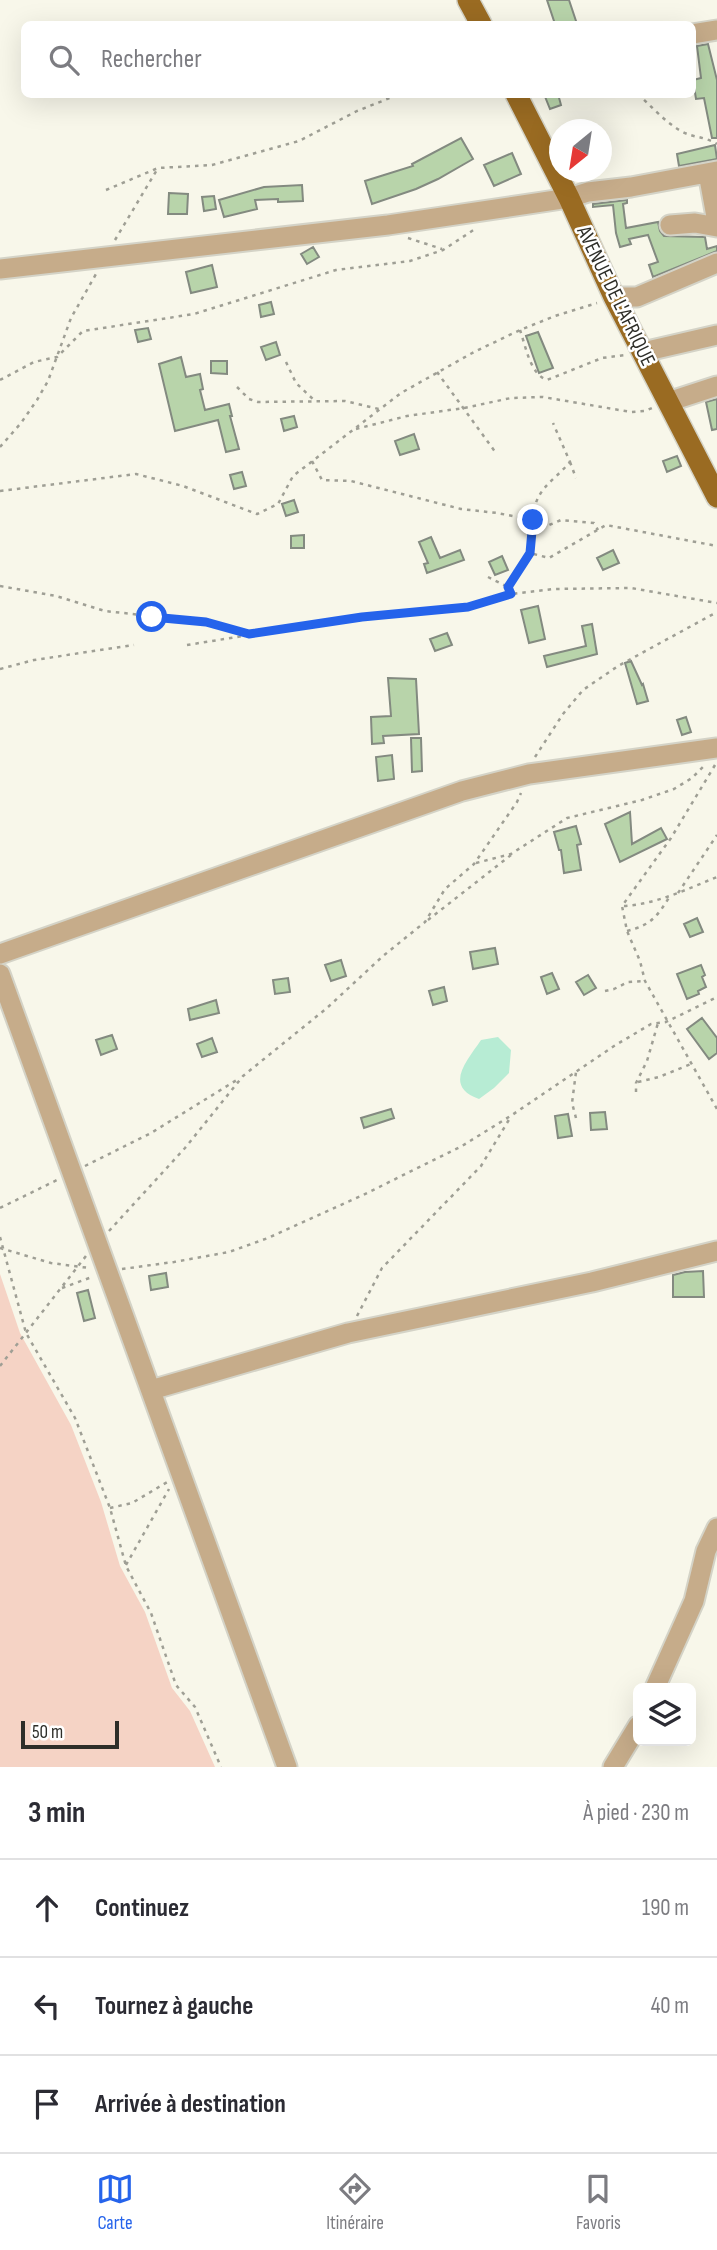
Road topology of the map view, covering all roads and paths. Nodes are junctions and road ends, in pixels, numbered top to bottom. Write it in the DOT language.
graph roads {
  1 [pos="468,0"];
  2 [pos="479,21"];
  3 [pos="717,30"];
  4 [pos="696,33"];
  5 [pos="390,98"];
  6 [pos="518,98"];
  7 [pos="642,98"];
  8 [pos="717,144"];
  9 [pos="158,168"];
  10 [pos="712,172"];
  11 [pos="106,190"];
  12 [pos="569,198"];
  13 [pos="716,214"];
  14 [pos="388,225"];
  15 [pos="670,225"];
  16 [pos="475,229"];
  17 [pos="443,250"];
  18 [pos="106,256"];
  19 [pos="717,263"];
  20 [pos="0,269"];
  21 [pos="614,297"];
  22 [pos="520,330"];
  23 [pos="717,335"];
  24 [pos="643,352"];
  25 [pos="57,357"];
  26 [pos="286,362"];
  27 [pos="437,372"];
  28 [pos="0,380"];
  29 [pos="717,386"];
  30 [pos="237,387"];
  31 [pos="316,401"];
  32 [pos="668,402"];
  33 [pos="464,408"];
  34 [pos="379,409"];
  35 [pos="552,423"];
  36 [pos="356,429"];
  37 [pos="0,447"];
  38 [pos="496,453"];
  39 [pos="312,461"];
  40 [pos="570,462"];
  41 [pos="576,478"];
  42 [pos="0,491"];
  43 [pos="717,497"];
  44 [pos="533,520"];
  45 [pos="598,530"];
  46 [pos="717,546"];
  47 [pos="530,553"];
  48 [pos="488,577"];
  49 [pos="0,586"];
  50 [pos="508,587"];
  51 [pos="511,594"];
  52 [pos="717,603"];
  53 [pos="717,612"];
  54 [pos="249,634"];
  55 [pos="134,645"];
  56 [pos="187,645"];
  57 [pos="0,669"];
  58 [pos="713,755"];
  59 [pos="717,761"];
  60 [pos="529,774"];
  61 [pos="717,835"];
  62 [pos="512,854"];
  63 [pos="474,864"];
  64 [pos="717,877"];
  65 [pos="678,893"];
  66 [pos="670,896"];
  67 [pos="622,906"];
  68 [pos="425,922"];
  69 [pos="627,931"];
  70 [pos="0,954"];
  71 [pos="0,974"];
  72 [pos="645,981"];
  73 [pos="605,991"];
  74 [pos="717,997"];
  75 [pos="666,1022"];
  76 [pos="658,1023"];
  77 [pos="691,1063"];
  78 [pos="576,1072"];
  79 [pos="243,1076"];
  80 [pos="636,1083"];
  81 [pos="636,1092"];
  82 [pos="717,1109"];
  83 [pos="512,1115"];
  84 [pos="576,1118"];
  85 [pos="72,1173"];
  86 [pos="0,1208"];
  87 [pos="0,1237"];
  88 [pos="97,1243"];
  89 [pos="2,1248"];
  90 [pos="717,1251"];
  91 [pos="76,1266"];
  92 [pos="107,1271"];
  93 [pos="59,1289"];
  94 [pos="26,1333"];
  95 [pos="348,1333"];
  96 [pos="0,1366"];
  97 [pos="151,1390"];
  98 [pos="110,1508"];
  99 [pos="717,1528"];
  100 [pos="125,1566"];
  101 [pos="657,1683"];
  102 [pos="633,1734"];
  103 [pos="221,1767"];
  104 [pos="287,1767"];
  105 [pos="613,1767"];
  1 -- 2 [label="main road"];
  3 -- 4 [label="street"];
  5 -- 9 [label="path"];
  6 -- 12 [label="main road, AVENUE DE L'AFRIQUE"];
  7 -- 8 [label="path"];
  9 -- 11 [label="path"];
  9 -- 18 [label="path"];
  10 -- 12 [label="street"];
  10 -- 13 [label="street"];
  12 -- 14 [label="street"];
  12 -- 21 [label="main road, AVENUE DE L'AFRIQUE"];
  13 -- 15 [label="street"];
  14 -- 17 [label="path"];
  14 -- 18 [label="street"];
  16 -- 17 [label="path"];
  17 -- 25 [label="path"];
  18 -- 20 [label="street"];
  18 -- 25 [label="path"];
  19 -- 21 [label="street"];
  21 -- 22 [label="path"];
  21 -- 24 [label="main road, AVENUE DE L'AFRIQUE"];
  22 -- 24 [label="path"];
  22 -- 27 [label="path"];
  23 -- 24 [label="street"];
  24 -- 32 [label="main road, AVENUE DE L'AFRIQUE"];
  25 -- 28 [label="path"];
  25 -- 37 [label="path"];
  26 -- 31 [label="path"];
  27 -- 33 [label="path"];
  27 -- 34 [label="path"];
  29 -- 32 [label="street"];
  30 -- 31 [label="path"];
  31 -- 34 [label="path"];
  32 -- 33 [label="path"];
  32 -- 43 [label="main road, AVENUE DE L'AFRIQUE"];
  33 -- 36 [label="path"];
  33 -- 38 [label="path"];
  34 -- 36 [label="path"];
  35 -- 40 [label="path"];
  36 -- 39 [label="path"];
  39 -- 42 [label="path"];
  39 -- 44 [label="path"];
  40 -- 41 [label="path"];
  40 -- 44 [label="path"];
  44 -- 45 [label="path"];
  44 -- 47 [label="path"];
  45 -- 46 [label="path"];
  45 -- 47 [label="path"];
  47 -- 50 [label="path"];
  48 -- 50 [label="path"];
  49 -- 54 [label="path"];
  50 -- 51 [label="path"];
  51 -- 52 [label="path"];
  51 -- 54 [label="path"];
  53 -- 60 [label="path"];
  54 -- 56 [label="path"];
  55 -- 57 [label="path"];
  58 -- 60 [label="street"];
  58 -- 62 [label="path"];
  59 -- 67 [label="path"];
  60 -- 63 [label="path"];
  60 -- 70 [label="street"];
  61 -- 65 [label="path"];
  62 -- 63 [label="path"];
  62 -- 68 [label="path"];
  63 -- 68 [label="path"];
  64 -- 65 [label="path"];
  65 -- 66 [label="path"];
  66 -- 67 [label="path"];
  66 -- 69 [label="path"];
  67 -- 69 [label="path"];
  68 -- 79 [label="path"];
  69 -- 72 [label="path"];
  71 -- 85 [label="street"];
  72 -- 73 [label="path"];
  72 -- 75 [label="path"];
  74 -- 75 [label="path"];
  75 -- 76 [label="path"];
  75 -- 77 [label="path"];
  76 -- 78 [label="path"];
  76 -- 80 [label="path"];
  77 -- 80 [label="path"];
  77 -- 82 [label="path"];
  78 -- 83 [label="path"];
  78 -- 84 [label="path"];
  79 -- 85 [label="path"];
  79 -- 88 [label="path"];
  80 -- 81 [label="path"];
  83 -- 92 [label="path"];
  83 -- 95 [label="path"];
  85 -- 86 [label="path"];
  85 -- 88 [label="street"];
  87 -- 89 [label="path"];
  88 -- 91 [label="path"];
  88 -- 92 [label="street"];
  89 -- 91 [label="path"];
  89 -- 94 [label="path"];
  90 -- 95 [label="street"];
  91 -- 92 [label="path"];
  91 -- 93 [label="path"];
  92 -- 93 [label="path"];
  92 -- 97 [label="street"];
  93 -- 94 [label="path"];
  94 -- 96 [label="path"];
  94 -- 98 [label="path"];
  95 -- 97 [label="street"];
  97 -- 104 [label="street"];
  98 -- 100 [label="path"];
  98 -- 100 [label="path"];
  99 -- 101 [label="street"];
  100 -- 103 [label="path"];
  102 -- 105 [label="street"];
}
